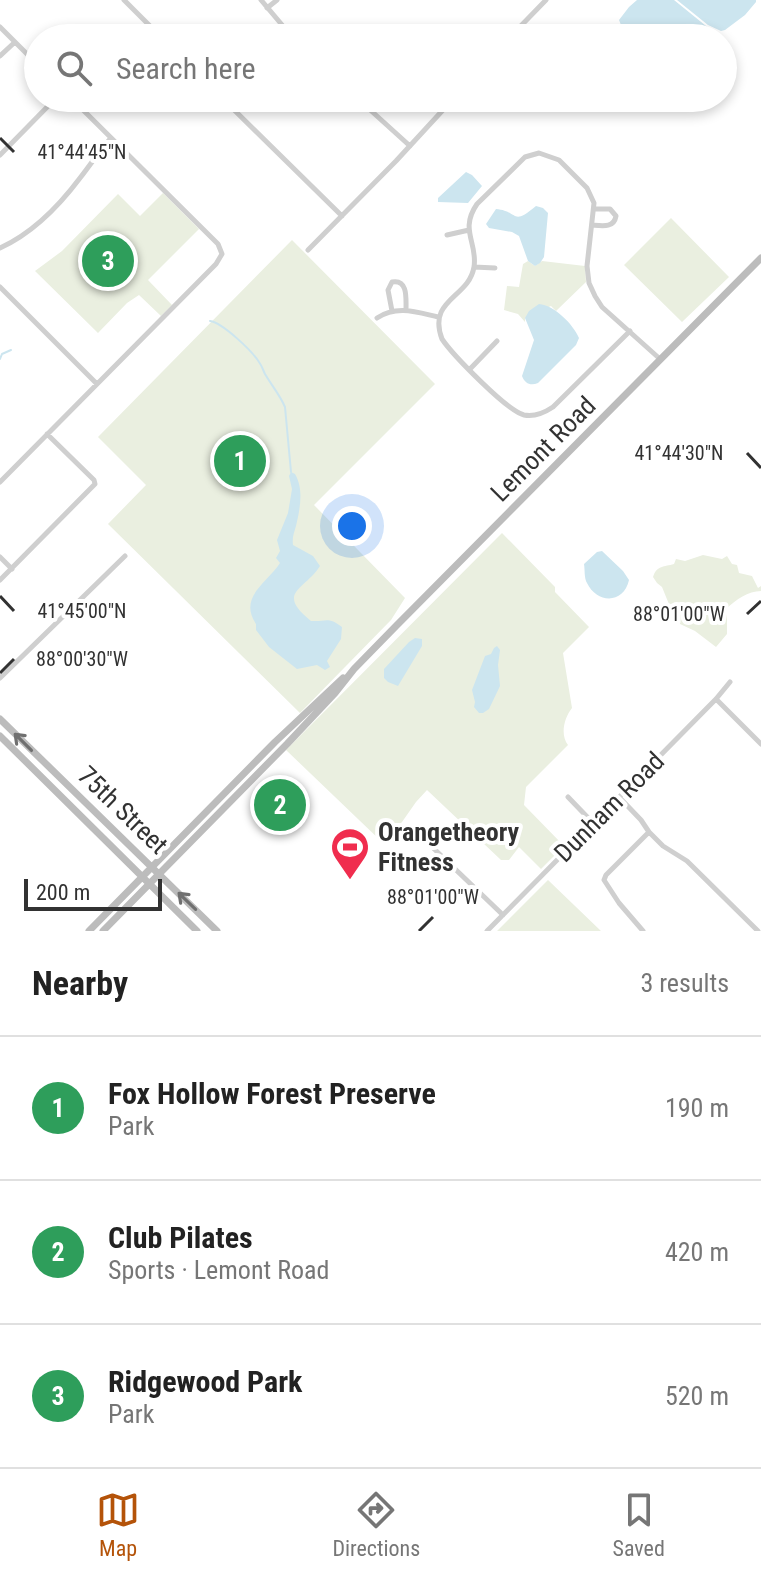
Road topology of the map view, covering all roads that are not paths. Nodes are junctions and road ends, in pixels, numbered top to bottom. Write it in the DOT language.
graph roads {
  1 [pos="124,0"];
  2 [pos="261,0"];
  3 [pos="277,0"];
  4 [pos="546,0"];
  5 [pos="267,8"];
  6 [pos="148,24"];
  7 [pos="281,24"];
  8 [pos="523,24"];
  9 [pos="0,27"];
  10 [pos="15,42"];
  11 [pos="24,51"];
  12 [pos="0,56"];
  13 [pos="42,112"];
  14 [pos="85,112"];
  15 [pos="236,112"];
  16 [pos="372,112"];
  17 [pos="441,112"];
  18 [pos="111,138"];
  19 [pos="410,146"];
  20 [pos="0,155"];
  21 [pos="594,209"];
  22 [pos="342,216"];
  23 [pos="592,225"];
  24 [pos="469,230"];
  25 [pos="447,235"];
  26 [pos="0,248"];
  27 [pos="308,250"];
  28 [pos="761,258"];
  29 [pos="474,267"];
  30 [pos="495,268"];
  31 [pos="0,287"];
  32 [pos="406,310"];
  33 [pos="392,311"];
  34 [pos="438,317"];
  35 [pos="377,318"];
  36 [pos="630,331"];
  37 [pos="497,341"];
  38 [pos="660,359"];
  39 [pos="470,369"];
  40 [pos="97,384"];
  41 [pos="47,434"];
  42 [pos="0,482"];
  43 [pos="125,556"];
  44 [pos="0,557"];
  45 [pos="12,569"];
  46 [pos="0,580"];
  47 [pos="354,669"];
  48 [pos="0,678"];
  49 [pos="730,682"];
  50 [pos="716,699"];
  51 [pos="0,719"];
  52 [pos="0,736"];
  53 [pos="761,744"];
  54 [pos="26,762"];
  55 [pos="46,764"];
  56 [pos="568,797"];
  57 [pos="619,797"];
  58 [pos="594,824"];
  59 [pos="649,832"];
  60 [pos="428,843"];
  61 [pos="152,867"];
  62 [pos="160,874"];
  63 [pos="142,877"];
  64 [pos="150,885"];
  65 [pos="503,915"];
  66 [pos="89,931"];
  67 [pos="103,931"];
  68 [pos="197,931"];
  69 [pos="217,931"];
  70 [pos="487,931"];
  71 [pos="643,931"];
  72 [pos="758,931"];
  1 -- 6 [label="street"];
  2 -- 5 [label="street"];
  3 -- 5 [label="street"];
  4 -- 8 [label="street"];
  5 -- 7 [label="street"];
  9 -- 10 [label="street"];
  10 -- 11 [label="street"];
  10 -- 12 [label="street"];
  13 -- 20 [label="street"];
  14 -- 18 [label="street"];
  15 -- 22 [label="street"];
  16 -- 19 [label="street"];
  17 -- 19 [label="street"];
  18 -- 26 [label="street"];
  18 -- 40 [label="street"];
  19 -- 22 [label="street"];
  21 -- 23 [label="street"];
  21 -- 23 [label="street"];
  21 -- 24 [label="street"];
  22 -- 27 [label="street"];
  23 -- 36 [label="street"];
  24 -- 25 [label="street"];
  24 -- 29 [label="street"];
  28 -- 38 [label="main road, Lemont Road"];
  29 -- 30 [label="street"];
  29 -- 34 [label="street"];
  31 -- 40 [label="street"];
  32 -- 33 [label="street"];
  32 -- 33 [label="street"];
  32 -- 34 [label="street"];
  33 -- 35 [label="street"];
  34 -- 39 [label="street"];
  36 -- 38 [label="street"];
  36 -- 39 [label="street"];
  37 -- 39 [label="street"];
  38 -- 47 [label="main road, Lemont Road"];
  40 -- 41 [label="street"];
  41 -- 42 [label="street"];
  41 -- 45 [label="street"];
  43 -- 48 [label="street"];
  44 -- 45 [label="street"];
  45 -- 46 [label="street"];
  47 -- 61 [label="main road, Lemont Road"];
  47 -- 62 [label="main road, Lemont Road"];
  49 -- 50 [label="street, Dunham Road"];
  50 -- 53 [label="street"];
  50 -- 57 [label="street, Dunham Road"];
  55 -- 51 [label="main road, 75th Street, one-way"];
  52 -- 54 [label="main road, 75th Street"];
  54 -- 55 [label="main road"];
  54 -- 63 [label="main road, 75th Street"];
  55 -- 61 [label="main road, 75th Street"];
  56 -- 58 [label="street"];
  57 -- 58 [label="street, Dunham Road"];
  57 -- 59 [label="street"];
  58 -- 65 [label="street, Dunham Road"];
  59 -- 71 [label="street"];
  59 -- 72 [label="street"];
  60 -- 65 [label="street"];
  61 -- 62 [label="main road, 75th Street"];
  61 -- 63 [label="main road, Lemont Road"];
  62 -- 64 [label="main road, Lemont Road"];
  69 -- 62 [label="main road, 75th Street, one-way"];
  63 -- 64 [label="main road, 75th Street"];
  63 -- 66 [label="main road, Lemont Road"];
  64 -- 67 [label="main road, Lemont Road"];
  64 -- 68 [label="main road, 75th Street"];
  65 -- 70 [label="street, Dunham Road"];
}
